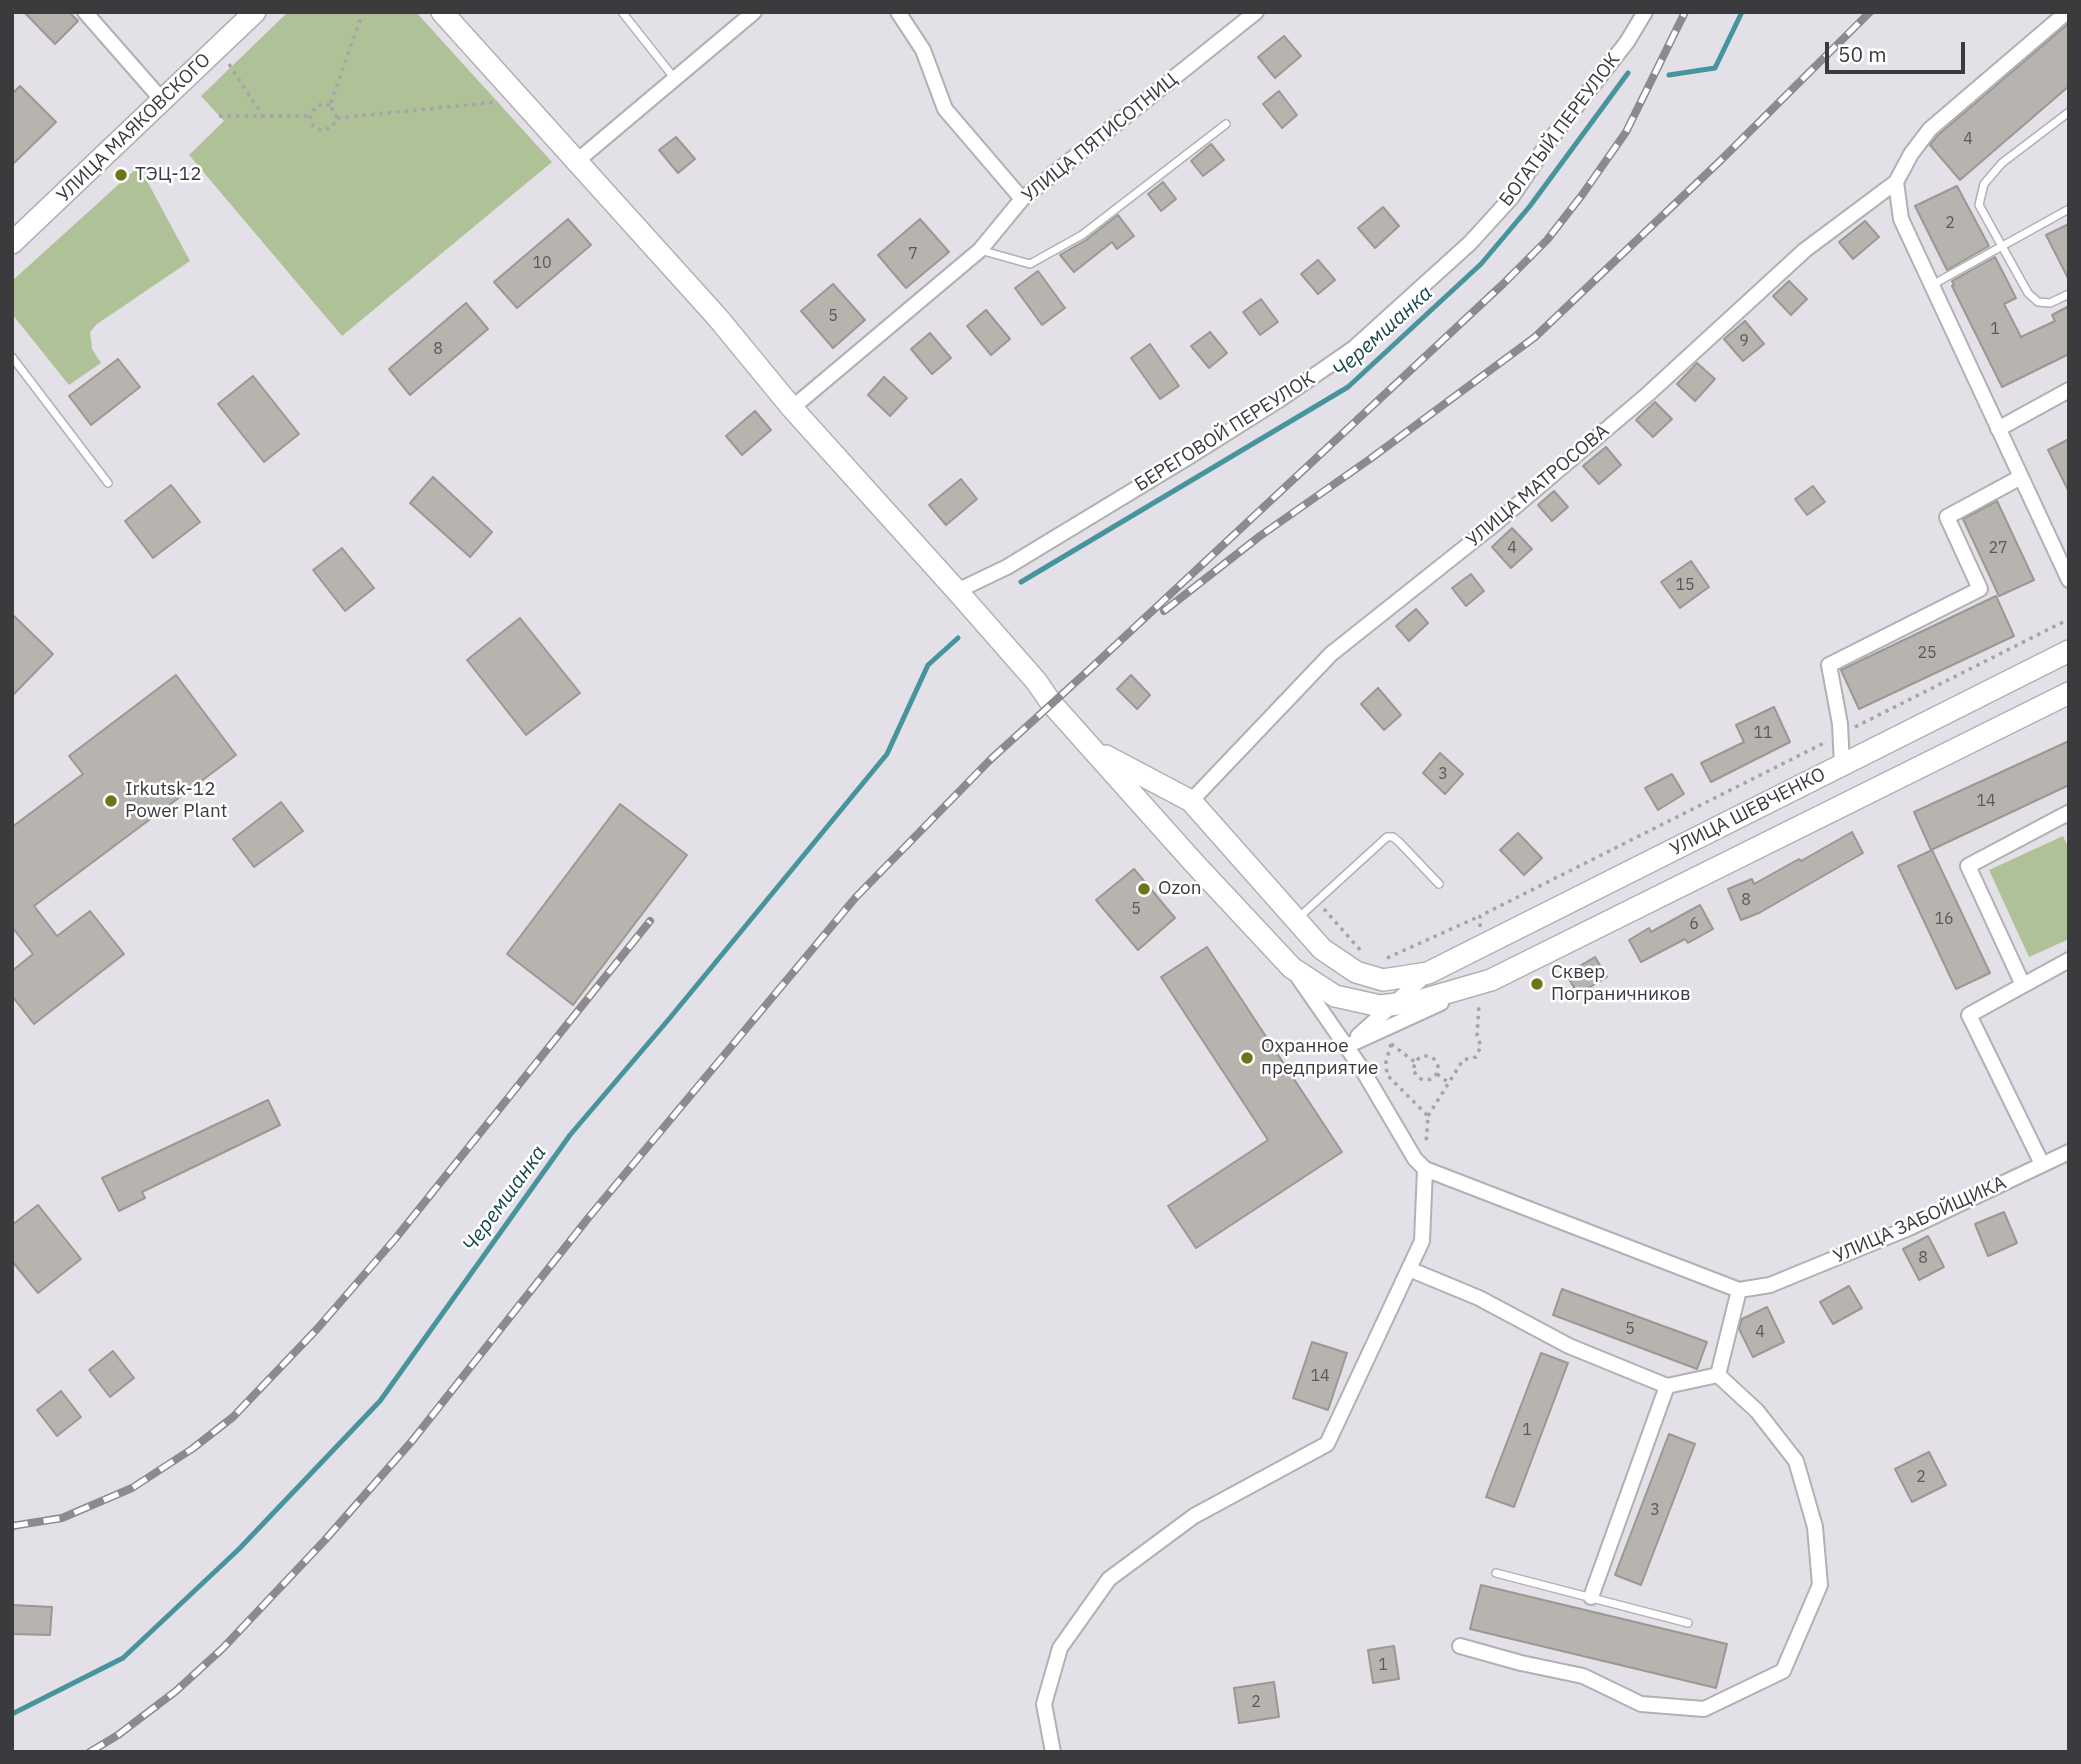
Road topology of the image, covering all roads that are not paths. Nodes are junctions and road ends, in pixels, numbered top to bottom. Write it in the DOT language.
graph roads {
  1 [pos="85,12"];
  2 [pos="256,12"];
  3 [pos="442,12"];
  4 [pos="622,12"];
  5 [pos="754,12"];
  6 [pos="898,12"];
  7 [pos="1256,12"];
  8 [pos="1645,12"];
  9 [pos="2067,12"];
  10 [pos="676,79"];
  11 [pos="162,100"];
  12 [pos="2069,112"];
  13 [pos="1226,124"];
  14 [pos="577,161"];
  15 [pos="1896,182"];
  16 [pos="1022,199"];
  17 [pos="2069,209"];
  18 [pos="12,243"];
  19 [pos="1470,243"];
  20 [pos="2001,247"];
  21 [pos="980,250"];
  22 [pos="1931,285"];
  23 [pos="2069,294"];
  24 [pos="12,357"];
  25 [pos="2069,390"];
  26 [pos="792,408"];
  27 [pos="1998,429"];
  28 [pos="2021,477"];
  29 [pos="108,483"];
  30 [pos="2069,580"];
  31 [pos="961,596"];
  32 [pos="2069,651"];
  33 [pos="2069,693"];
  34 [pos="1095,750"];
  35 [pos="1842,765"];
  36 [pos="1191,801"];
  37 [pos="2069,816"];
  38 [pos="1439,884"];
  39 [pos="1297,919"];
  40 [pos="2069,960"];
  41 [pos="1292,968"];
  42 [pos="1428,973"];
  43 [pos="1491,980"];
  44 [pos="2023,985"];
  45 [pos="1347,1046"];
  46 [pos="2069,1152"];
  47 [pos="2042,1164"];
  48 [pos="1425,1169"];
  49 [pos="1409,1269"];
  50 [pos="1739,1290"];
  51 [pos="1718,1375"];
  52 [pos="1667,1386"];
  53 [pos="1496,1573"];
  54 [pos="1591,1597"];
  55 [pos="1688,1623"];
  56 [pos="1461,1646"];
  57 [pos="1053,1752"];
  1 -- 11 [label="street"];
  2 -- 11 [label="main road, УЛИЦА МАЯКОВСКОГО"];
  3 -- 14 [label="main road, УЛИЦА ШЕВЧЕНКО"];
  4 -- 10 [label="lane"];
  5 -- 10 [label="street"];
  6 -- 16 [label="street"];
  7 -- 16 [label="street, УЛИЦА ПЯТИСОТНИЦ"];
  8 -- 19 [label="street, БОГАТЫЙ ПЕРЕУЛОК"];
  9 -- 15 [label="street"];
  10 -- 14 [label="street"];
  11 -- 18 [label="main road, УЛИЦА МАЯКОВСКОГО"];
  12 -- 20 [label="lane"];
  13 -- 21 [label="lane"];
  14 -- 26 [label="main road, УЛИЦА ШЕВЧЕНКО"];
  15 -- 22 [label="street"];
  15 -- 36 [label="street, УЛИЦА МАТРОСОВА"];
  16 -- 21 [label="street, УЛИЦА ПЯТИСОТНИЦ"];
  17 -- 20 [label="lane"];
  19 -- 31 [label="street, БЕРЕГОВОЙ ПЕРЕУЛОК"];
  20 -- 22 [label="lane"];
  20 -- 23 [label="lane"];
  21 -- 26 [label="street, УЛИЦА ПЯТИСОТНИЦ"];
  22 -- 27 [label="street"];
  24 -- 29 [label="lane"];
  25 -- 27 [label="street"];
  26 -- 31 [label="main road, УЛИЦА ШЕВЧЕНКО"];
  27 -- 28 [label="street"];
  28 -- 30 [label="street"];
  28 -- 35 [label="street"];
  31 -- 34 [label="main road, УЛИЦА ШЕВЧЕНКО"];
  32 -- 35 [label="main road, УЛИЦА ШЕВЧЕНКО"];
  33 -- 43 [label="main road, УЛИЦА ШЕВЧЕНКО"];
  34 -- 36 [label="main road"];
  34 -- 41 [label="main road, УЛИЦА ШЕВЧЕНКО"];
  35 -- 42 [label="main road, УЛИЦА ШЕВЧЕНКО"];
  36 -- 39 [label="main road, УЛИЦА ШЕВЧЕНКО"];
  37 -- 44 [label="street"];
  38 -- 39 [label="lane"];
  39 -- 42 [label="main road, УЛИЦА ШЕВЧЕНКО"];
  40 -- 44 [label="street"];
  41 -- 43 [label="main road, УЛИЦА ШЕВЧЕНКО"];
  41 -- 45 [label="street"];
  42 -- 45 [label="street"];
  43 -- 45 [label="street"];
  44 -- 47 [label="street"];
  45 -- 48 [label="street"];
  46 -- 47 [label="street, УЛИЦА ЗАБОЙЩИКА"];
  47 -- 50 [label="street, УЛИЦА ЗАБОЙЩИКА"];
  48 -- 49 [label="street"];
  48 -- 50 [label="street"];
  49 -- 52 [label="street"];
  49 -- 57 [label="street"];
  50 -- 51 [label="street"];
  51 -- 52 [label="street"];
  51 -- 56 [label="street"];
  52 -- 54 [label="street"];
  53 -- 54 [label="lane"];
  54 -- 55 [label="lane"];
}
